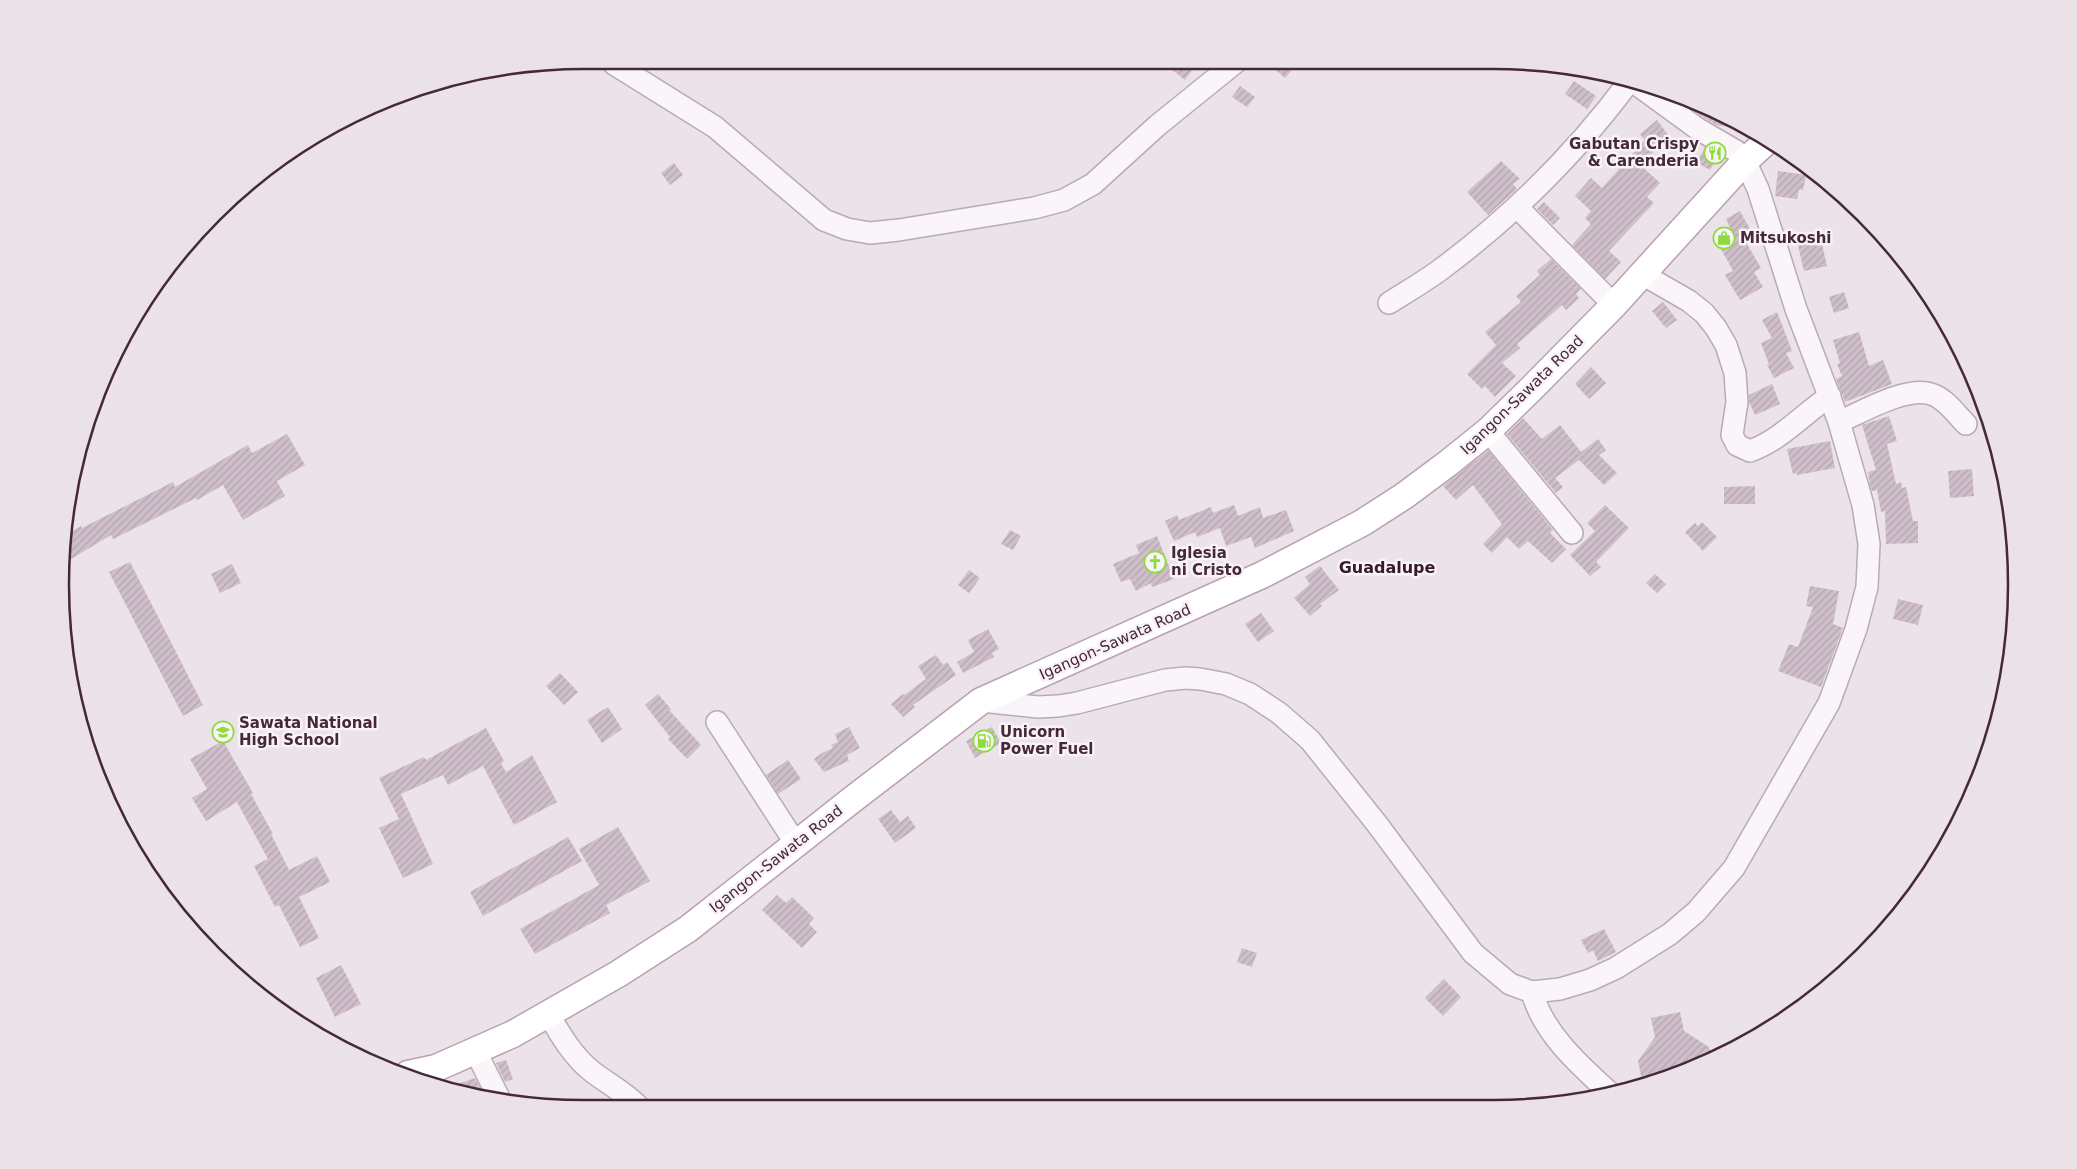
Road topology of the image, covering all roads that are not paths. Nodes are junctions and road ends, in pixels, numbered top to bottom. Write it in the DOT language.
graph roads {
  1 [pos="622,69"];
  2 [pos="1227,69"];
  3 [pos="1625,86"];
  4 [pos="1650,93"];
  5 [pos="1762,146"];
  6 [pos="1746,161"];
  7 [pos="1517,207"];
  8 [pos="1642,274"];
  9 [pos="1389,303"];
  10 [pos="1614,305"];
  11 [pos="1830,396"];
  12 [pos="1839,422"];
  13 [pos="1966,424"];
  14 [pos="1488,430"];
  15 [pos="1572,533"];
  16 [pos="982,701"];
  17 [pos="717,722"];
  18 [pos="796,844"];
  19 [pos="1532,992"];
  20 [pos="550,1015"];
  21 [pos="475,1050"];
  22 [pos="417,1072"];
  23 [pos="1605,1088"];
  24 [pos="496,1092"];
  25 [pos="631,1100"];
  1 -- 2 [label="street"];
  3 -- 7 [label="street"];
  4 -- 6 [label="street"];
  5 -- 6 [label="main road, Igangon-Sawata Road"];
  6 -- 8 [label="main road, Igangon-Sawata Road"];
  6 -- 11 [label="street"];
  7 -- 9 [label="street"];
  7 -- 10 [label="street"];
  8 -- 10 [label="main road, Igangon-Sawata Road"];
  8 -- 11 [label="street"];
  10 -- 14 [label="main road, Igangon-Sawata Road"];
  11 -- 12 [label="street"];
  12 -- 13 [label="street"];
  12 -- 19 [label="street"];
  14 -- 15 [label="street"];
  14 -- 16 [label="main road, Igangon-Sawata Road"];
  16 -- 18 [label="main road, Igangon-Sawata Road"];
  16 -- 19 [label="street"];
  17 -- 18 [label="street"];
  18 -- 20 [label="main road, Igangon-Sawata Road"];
  19 -- 23 [label="street"];
  20 -- 21 [label="main road, Igangon-Sawata Road"];
  20 -- 25 [label="street"];
  21 -- 22 [label="main road, Igangon-Sawata Road"];
  21 -- 24 [label="street"];
}
